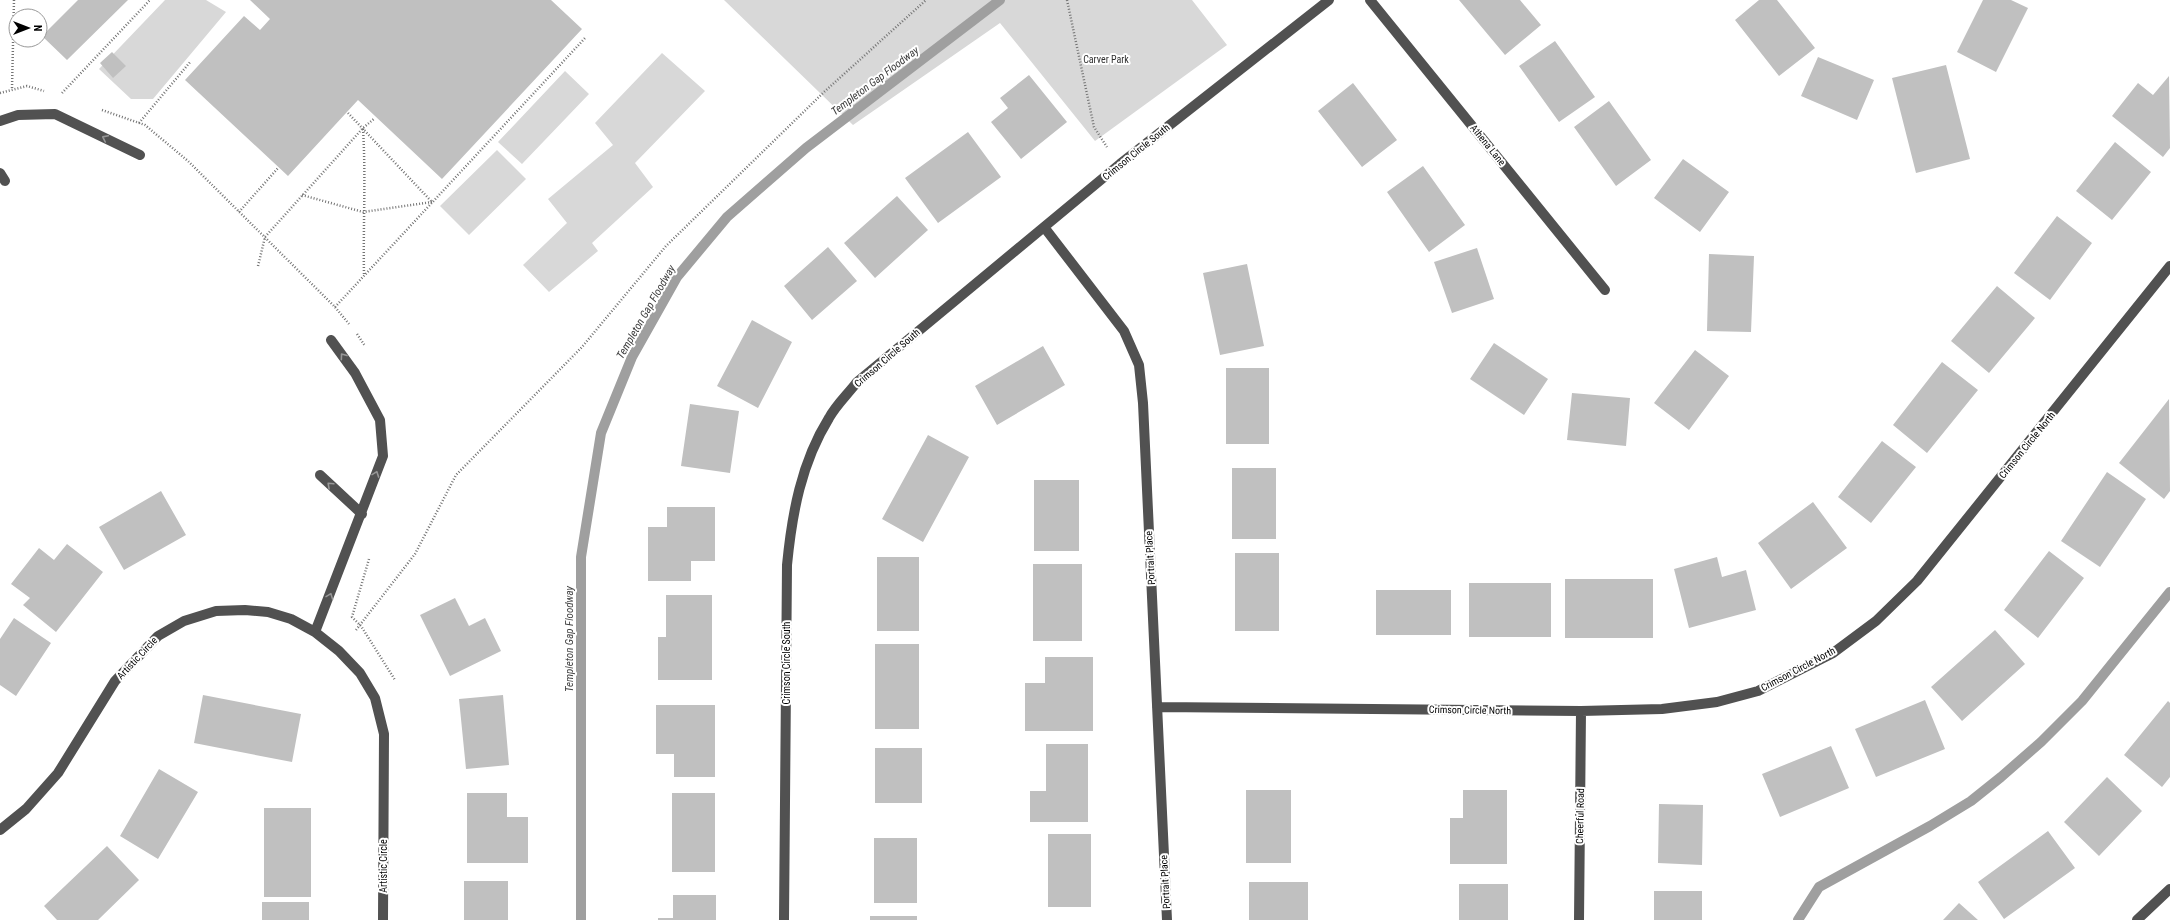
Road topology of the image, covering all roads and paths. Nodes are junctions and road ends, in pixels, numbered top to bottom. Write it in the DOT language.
graph roads {
  1 [pos="14,0"];
  2 [pos="150,0"];
  3 [pos="926,0"];
  4 [pos="1067,0"];
  5 [pos="1329,0"];
  6 [pos="1370,0"];
  7 [pos="586,37"];
  8 [pos="191,61"];
  9 [pos="12,88"];
  10 [pos="0,93"];
  11 [pos="60,95"];
  12 [pos="67,98"];
  13 [pos="96,108"];
  14 [pos="348,113"];
  15 [pos="55,114"];
  16 [pos="375,118"];
  17 [pos="0,120"];
  18 [pos="139,123"];
  19 [pos="363,128"];
  20 [pos="1109,151"];
  21 [pos="140,155"];
  22 [pos="278,168"];
  23 [pos="302,195"];
  24 [pos="433,202"];
  25 [pos="239,212"];
  26 [pos="363,212"];
  27 [pos="1044,226"];
  28 [pos="264,236"];
  29 [pos="258,266"];
  30 [pos="2170,266"];
  31 [pos="364,275"];
  32 [pos="1605,290"];
  33 [pos="335,307"];
  34 [pos="349,325"];
  35 [pos="354,331"];
  36 [pos="331,340"];
  37 [pos="367,350"];
  38 [pos="320,475"];
  39 [pos="362,514"];
  40 [pos="370,557"];
  41 [pos="361,626"];
  42 [pos="356,630"];
  43 [pos="315,632"];
  44 [pos="395,680"];
  45 [pos="1157,707"];
  46 [pos="1581,712"];
  47 [pos="0,830"];
  48 [pos="2170,889"];
  49 [pos="383,920"];
  50 [pos="784,920"];
  51 [pos="1167,920"];
  52 [pos="1579,920"];
  53 [pos="2138,920"];
  1 -- 9 [label="path"];
  2 -- 11 [label="path"];
  3 -- 41 [label="path"];
  4 -- 20 [label="path"];
  5 -- 27 [label="street, Crimson Circle South"];
  6 -- 32 [label="street, Athena Lane"];
  7 -- 24 [label="path"];
  8 -- 18 [label="path"];
  9 -- 10 [label="path"];
  9 -- 11 [label="path"];
  11 -- 12 [label="path"];
  11 -- 15 [label="path"];
  13 -- 18 [label="path"];
  14 -- 19 [label="path"];
  15 -- 17 [label="street"];
  21 -- 15 [label="street, one-way"];
  16 -- 19 [label="path"];
  18 -- 25 [label="path"];
  19 -- 23 [label="path"];
  19 -- 24 [label="path"];
  19 -- 26 [label="path"];
  22 -- 25 [label="path"];
  23 -- 26 [label="path"];
  23 -- 28 [label="path"];
  24 -- 26 [label="path"];
  24 -- 31 [label="path"];
  25 -- 28 [label="path"];
  26 -- 31 [label="path"];
  27 -- 45 [label="street, Portrait Place"];
  27 -- 50 [label="street, Crimson Circle South"];
  28 -- 29 [label="path"];
  28 -- 33 [label="path"];
  30 -- 46 [label="street, Crimson Circle North"];
  31 -- 33 [label="path"];
  33 -- 34 [label="path"];
  35 -- 37 [label="path"];
  39 -- 36 [label="street, one-way"];
  39 -- 38 [label="street, one-way"];
  43 -- 39 [label="street, one-way"];
  40 -- 41 [label="path"];
  41 -- 42 [label="path"];
  41 -- 44 [label="path"];
  43 -- 47 [label="street, Artistic Circle"];
  43 -- 49 [label="street, Artistic Circle"];
  45 -- 46 [label="street, Crimson Circle North"];
  45 -- 51 [label="street, Portrait Place"];
  46 -- 52 [label="street, Cheerful Road"];
  48 -- 53 [label="street"];
}
